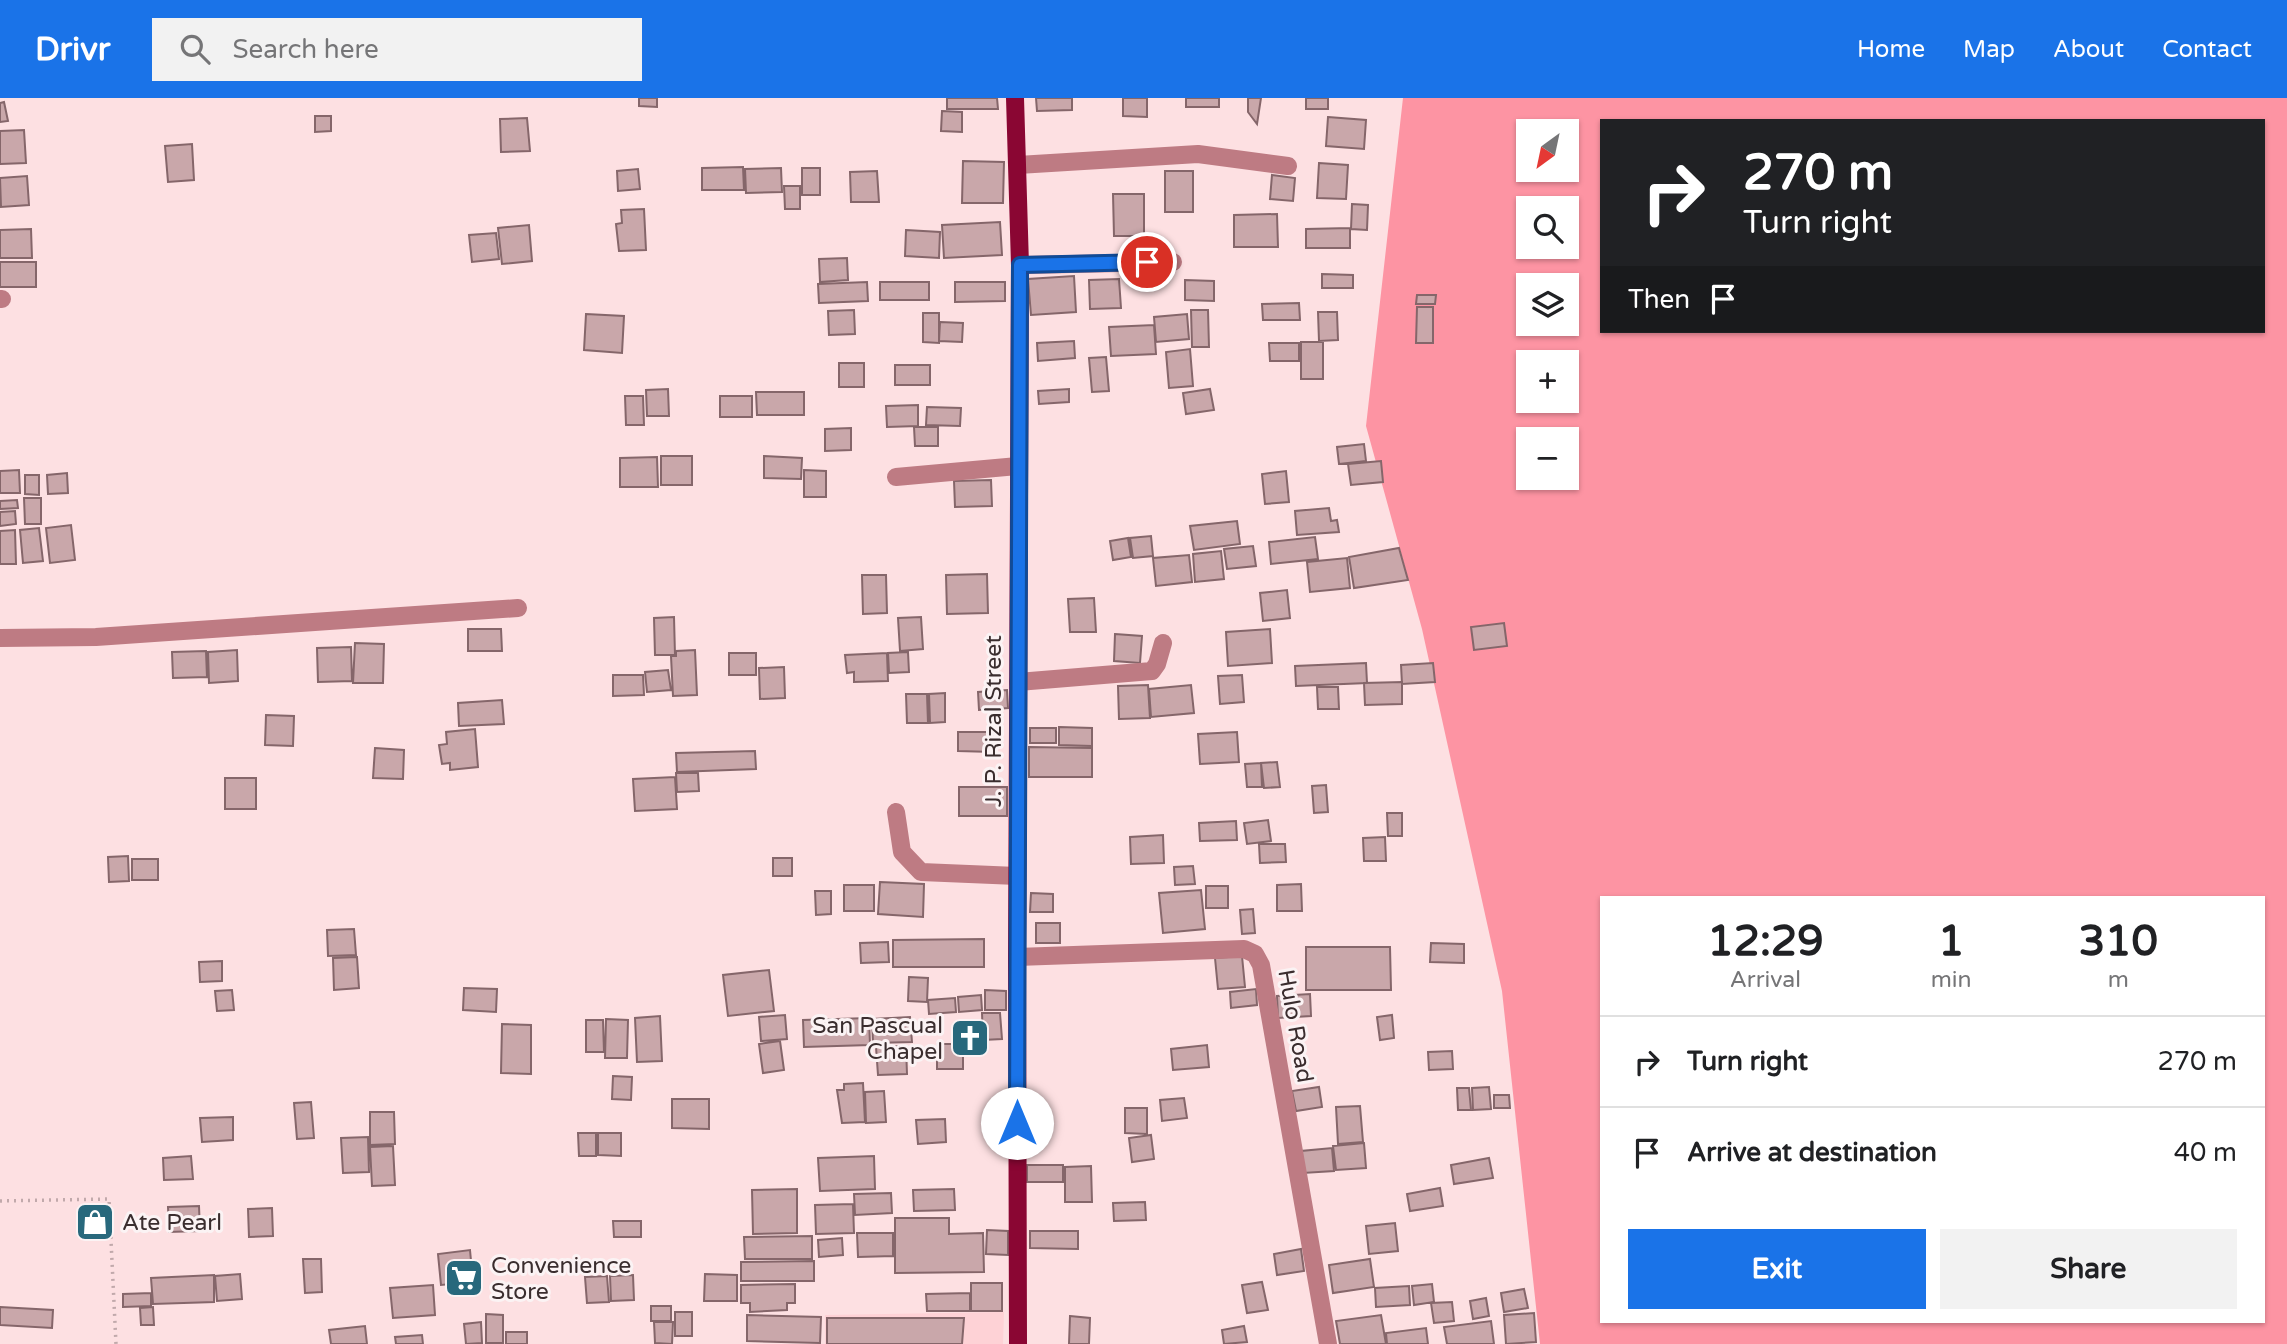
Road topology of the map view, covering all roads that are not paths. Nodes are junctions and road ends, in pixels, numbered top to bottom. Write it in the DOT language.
graph roads {
  1 [pos="1015,98"];
  2 [pos="1018,165"];
  3 [pos="1288,166"];
  4 [pos="1173,262"];
  5 [pos="1020,265"];
  6 [pos="1018,466"];
  7 [pos="896,477"];
  8 [pos="518,608"];
  9 [pos="0,638"];
  10 [pos="1163,643"];
  11 [pos="1018,682"];
  12 [pos="896,812"];
  13 [pos="1017,876"];
  14 [pos="1017,957"];
  15 [pos="1018,1344"];
  16 [pos="1328,1344"];
  1 -- 2 [label="main road, J. P. Rizal Street"];
  2 -- 3 [label="street"];
  2 -- 5 [label="main road, J. P. Rizal Street"];
  4 -- 5 [label="street"];
  5 -- 6 [label="main road, J. P. Rizal Street"];
  6 -- 7 [label="street"];
  6 -- 11 [label="main road, J. P. Rizal Street"];
  8 -- 9 [label="street"];
  10 -- 11 [label="street"];
  11 -- 13 [label="main road, J. P. Rizal Street"];
  12 -- 13 [label="street"];
  13 -- 14 [label="main road, J. P. Rizal Street"];
  14 -- 15 [label="main road, J. P. Rizal Street"];
  14 -- 16 [label="street, Hulo Road"];
}
